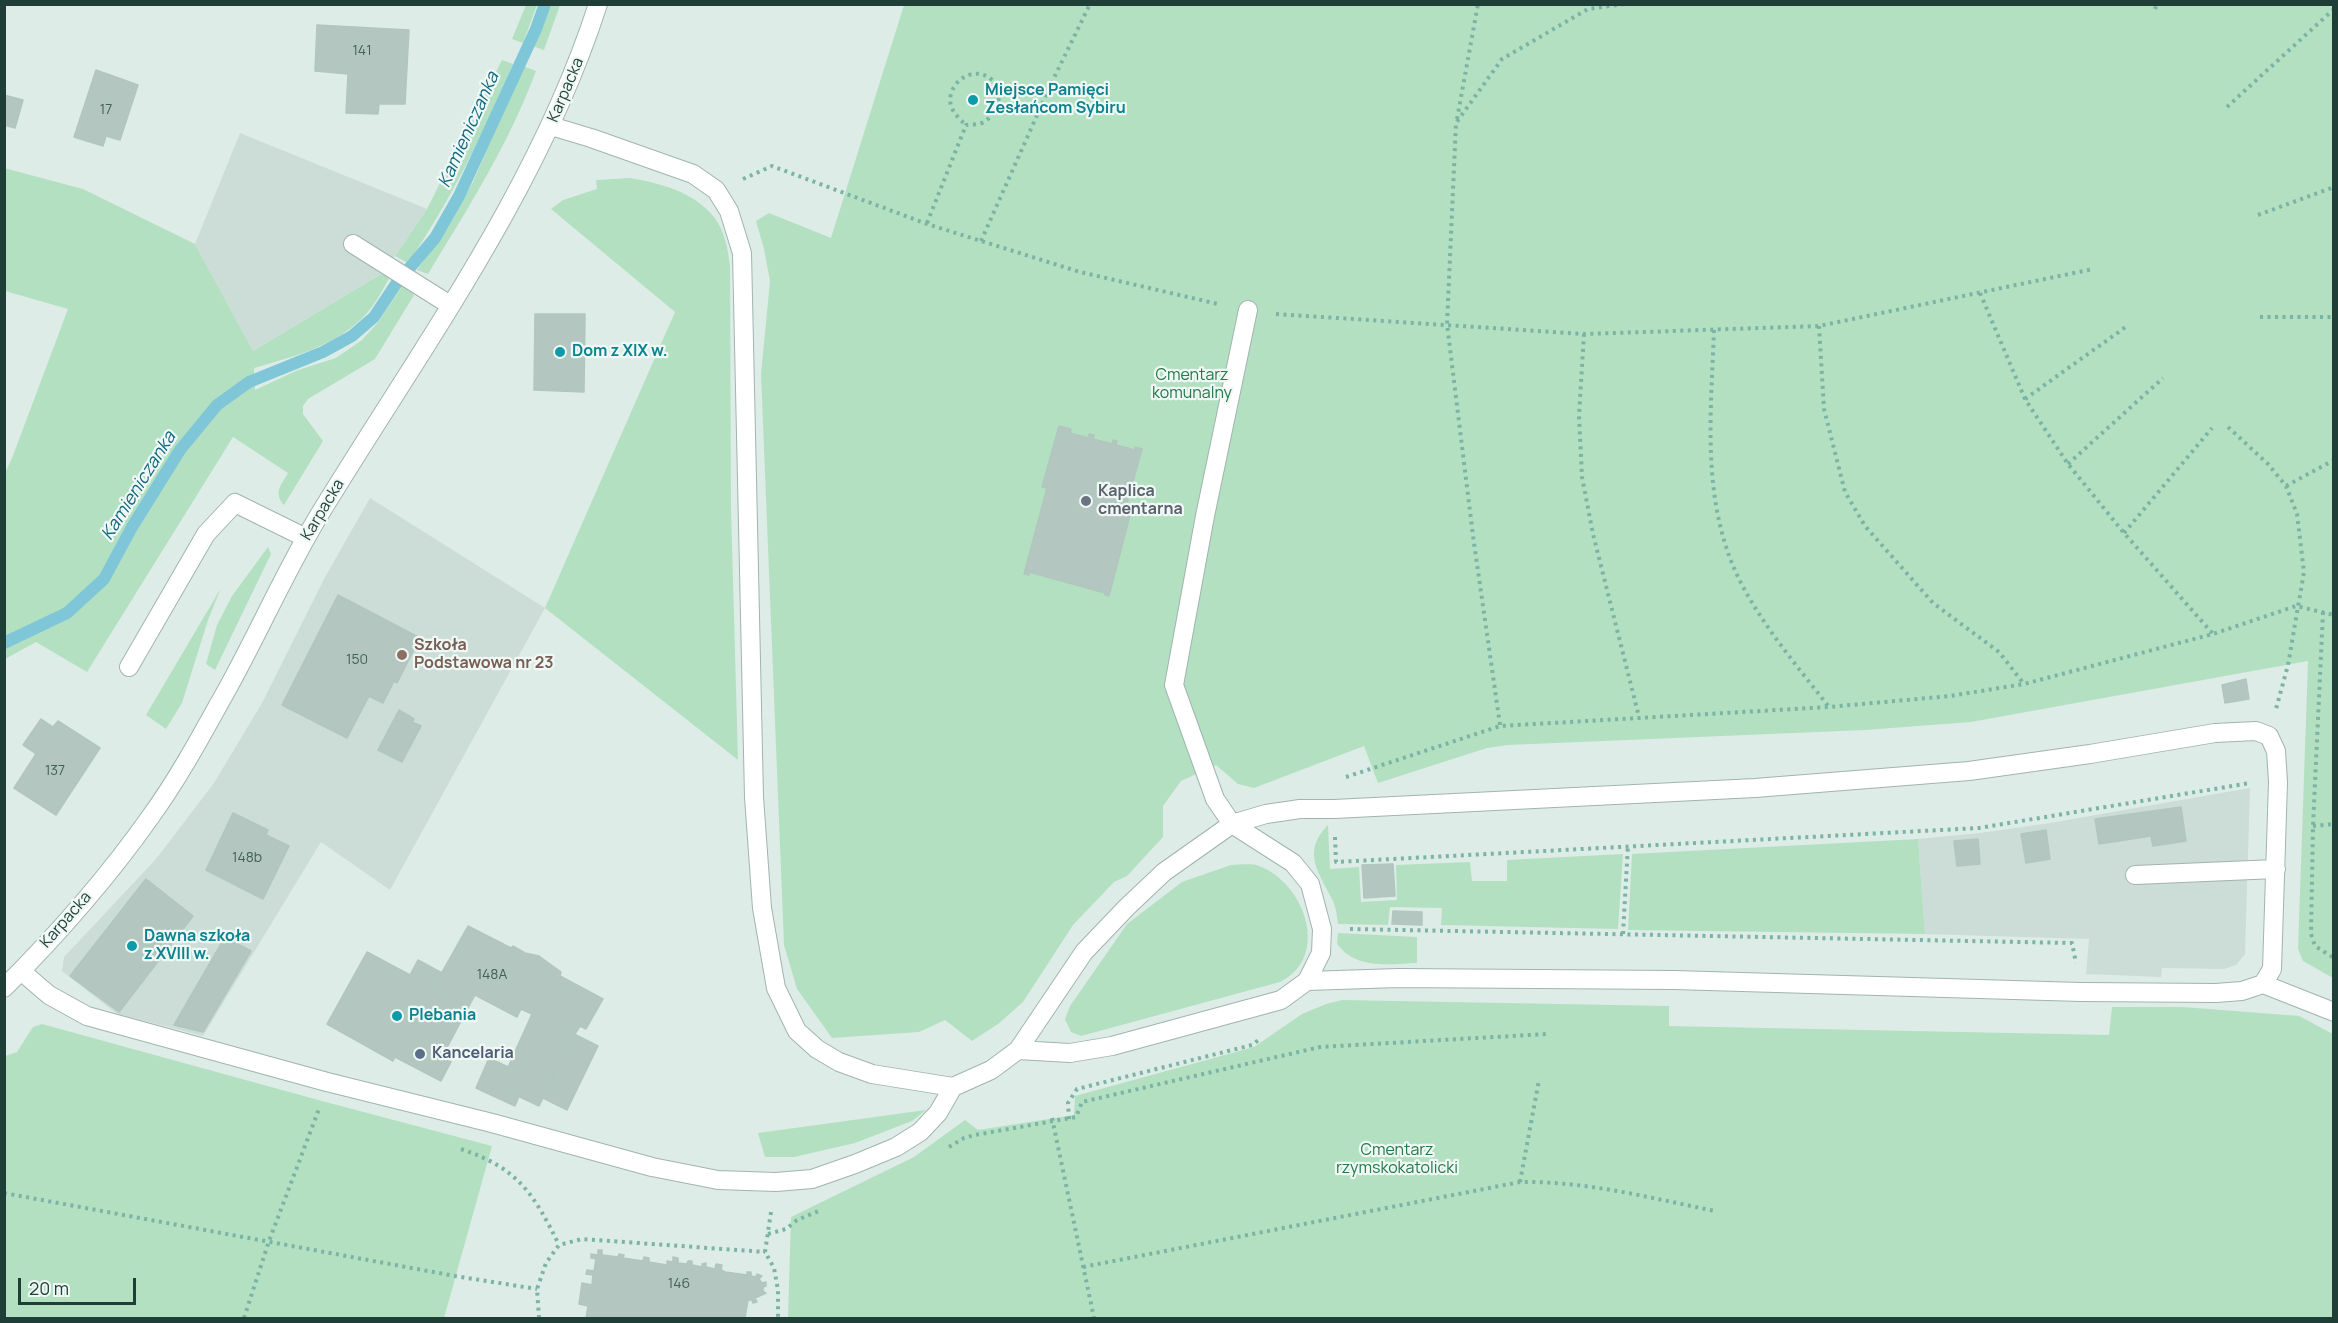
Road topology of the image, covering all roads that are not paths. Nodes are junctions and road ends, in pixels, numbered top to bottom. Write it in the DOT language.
graph roads {
  1 [pos="598,4"];
  2 [pos="551,126"];
  3 [pos="353,244"];
  4 [pos="450,305"];
  5 [pos="1248,310"];
  6 [pos="306,537"];
  7 [pos="129,667"];
  8 [pos="1232,824"];
  9 [pos="2276,869"];
  10 [pos="2135,876"];
  11 [pos="21,971"];
  12 [pos="1307,981"];
  13 [pos="2263,984"];
  14 [pos="4,988"];
  15 [pos="2334,1012"];
  16 [pos="1018,1050"];
  17 [pos="953,1087"];
  1 -- 2 [label="street, Karpacka"];
  2 -- 4 [label="street, Karpacka"];
  2 -- 17 [label="street"];
  3 -- 4 [label="street"];
  4 -- 6 [label="street, Karpacka"];
  5 -- 8 [label="street"];
  6 -- 7 [label="street"];
  6 -- 11 [label="street, Karpacka"];
  8 -- 9 [label="street"];
  8 -- 12 [label="street"];
  8 -- 16 [label="street"];
  9 -- 10 [label="street"];
  9 -- 13 [label="street"];
  11 -- 14 [label="street, Karpacka"];
  11 -- 17 [label="street"];
  12 -- 13 [label="street"];
  12 -- 16 [label="street"];
  13 -- 15 [label="street"];
  16 -- 17 [label="street"];
}
